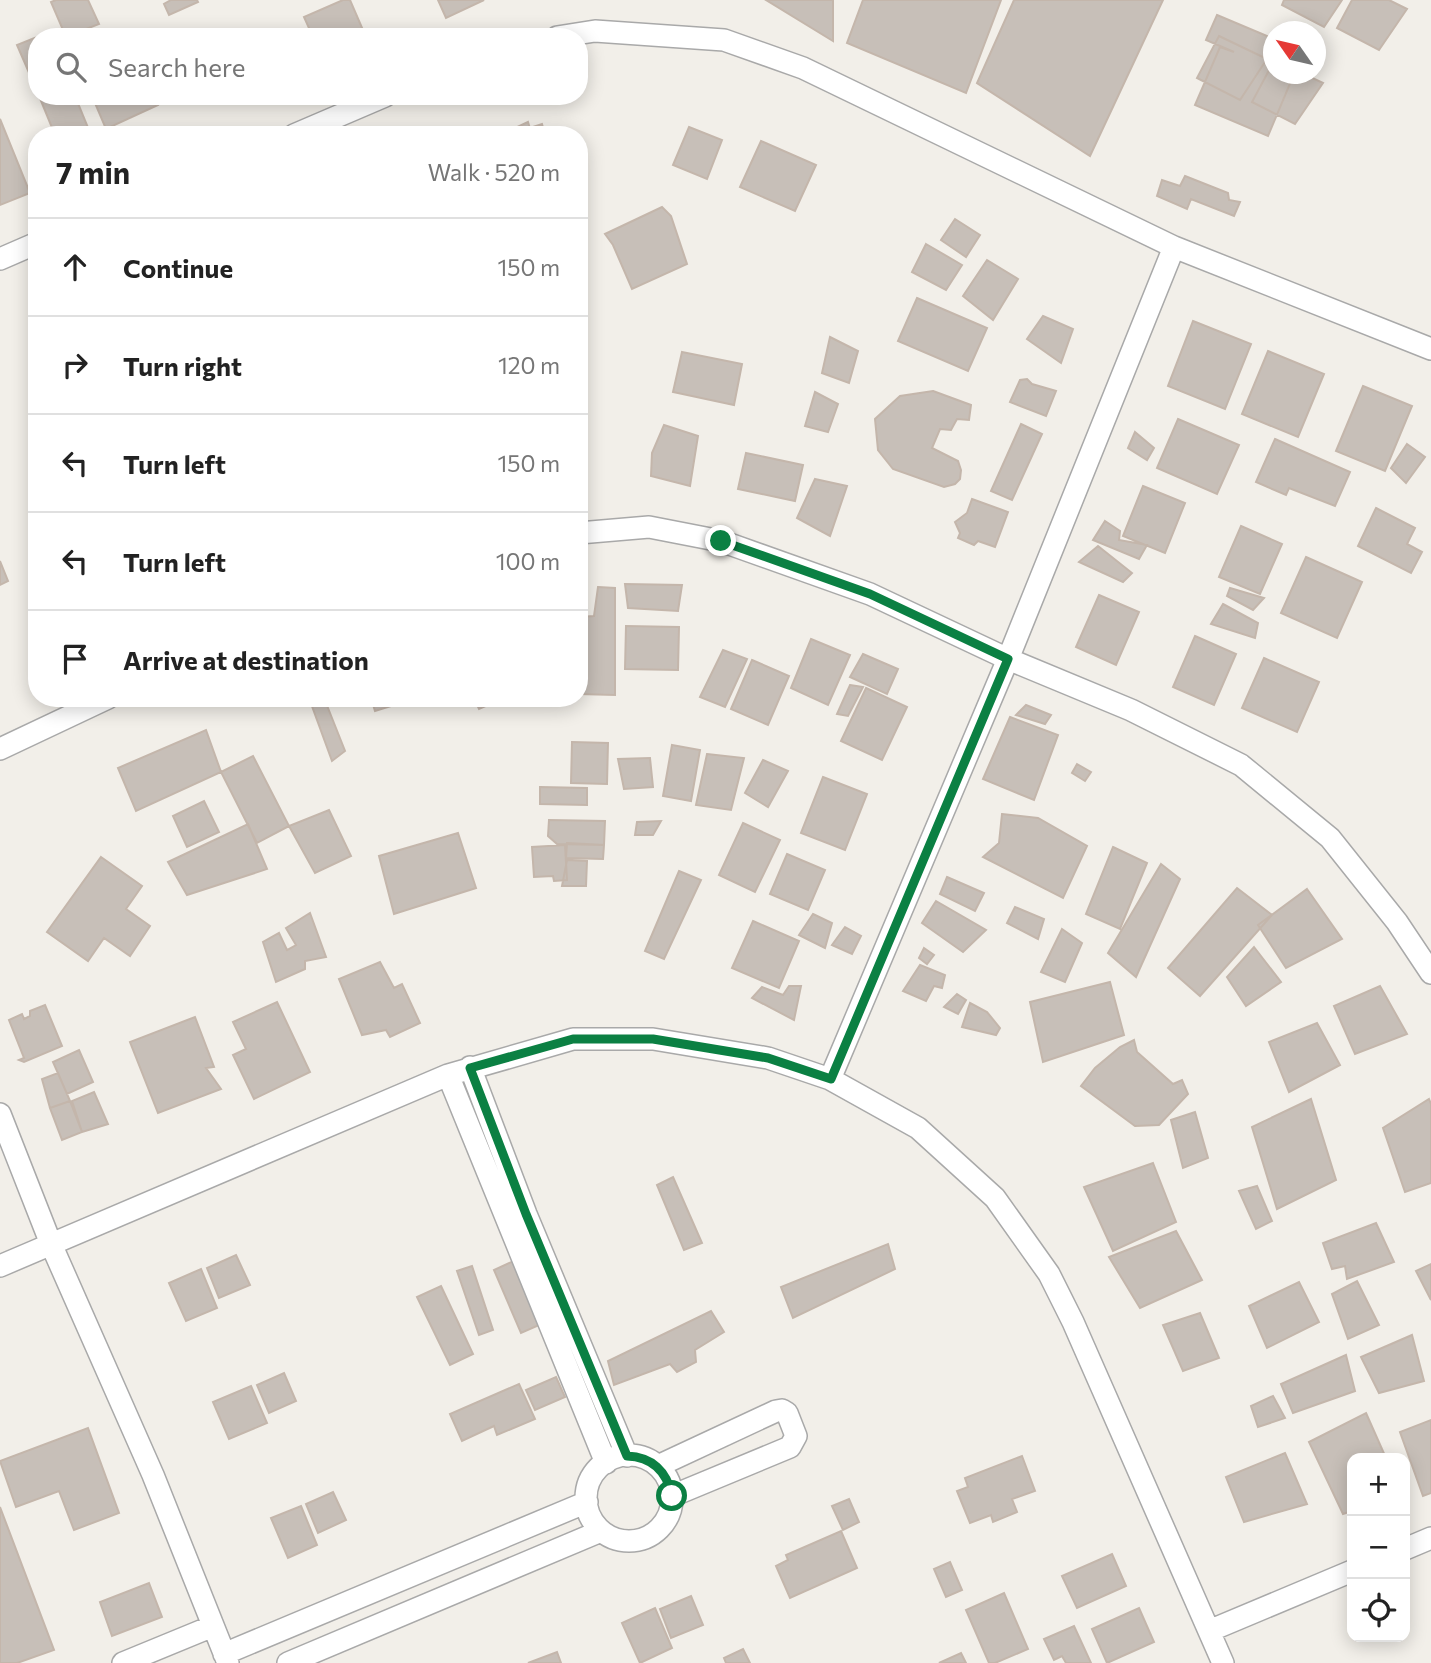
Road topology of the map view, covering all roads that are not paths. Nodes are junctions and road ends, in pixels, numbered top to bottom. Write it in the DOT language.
graph roads {
  1 [pos="588,32"];
  2 [pos="364,105"];
  3 [pos="315,126"];
  4 [pos="28,247"];
  5 [pos="1174,247"];
  6 [pos="0,259"];
  7 [pos="1431,349"];
  8 [pos="588,532"];
  9 [pos="1008,659"];
  10 [pos="89,707"];
  11 [pos="0,748"];
  12 [pos="1431,973"];
  13 [pos="470,1068"];
  14 [pos="448,1075"];
  15 [pos="831,1079"];
  16 [pos="0,1114"];
  17 [pos="516,1218"];
  18 [pos="51,1244"];
  19 [pos="0,1266"];
  20 [pos="606,1402"];
  21 [pos="584,1410"];
  22 [pos="627,1456"];
  23 [pos="606,1463"];
  24 [pos="658,1466"];
  25 [pos="672,1496"];
  26 [pos="587,1502"];
  27 [pos="601,1531"];
  28 [pos="1431,1538"];
  29 [pos="1410,1547"];
  30 [pos="467,1553"];
  31 [pos="1347,1573"];
  32 [pos="479,1582"];
  33 [pos="214,1626"];
  34 [pos="1209,1631"];
  35 [pos="226,1658"];
  36 [pos="123,1663"];
  37 [pos="288,1663"];
  38 [pos="1223,1663"];
  1 -- 5 [label="street"];
  2 -- 3 [label="street"];
  4 -- 6 [label="street"];
  5 -- 7 [label="street"];
  5 -- 9 [label="street"];
  8 -- 9 [label="street"];
  9 -- 12 [label="street"];
  9 -- 15 [label="street"];
  10 -- 11 [label="street"];
  13 -- 14 [label="street"];
  13 -- 15 [label="street"];
  13 -- 17 [label="street"];
  14 -- 17 [label="street"];
  14 -- 18 [label="street"];
  15 -- 34 [label="street"];
  16 -- 18 [label="street"];
  17 -- 20 [label="street"];
  17 -- 21 [label="street"];
  18 -- 19 [label="street"];
  18 -- 33 [label="street"];
  20 -- 21 [label="street"];
  20 -- 22 [label="street"];
  21 -- 23 [label="street"];
  22 -- 23 [label="street"];
  22 -- 24 [label="street"];
  23 -- 26 [label="street"];
  24 -- 25 [label="street"];
  24 -- 25 [label="street"];
  25 -- 27 [label="street"];
  26 -- 27 [label="street"];
  26 -- 30 [label="street"];
  27 -- 32 [label="street"];
  28 -- 29 [label="street"];
  30 -- 32 [label="street"];
  30 -- 35 [label="street"];
  31 -- 34 [label="street"];
  32 -- 37 [label="street"];
  33 -- 35 [label="street"];
  33 -- 36 [label="street"];
  34 -- 38 [label="street"];
}
